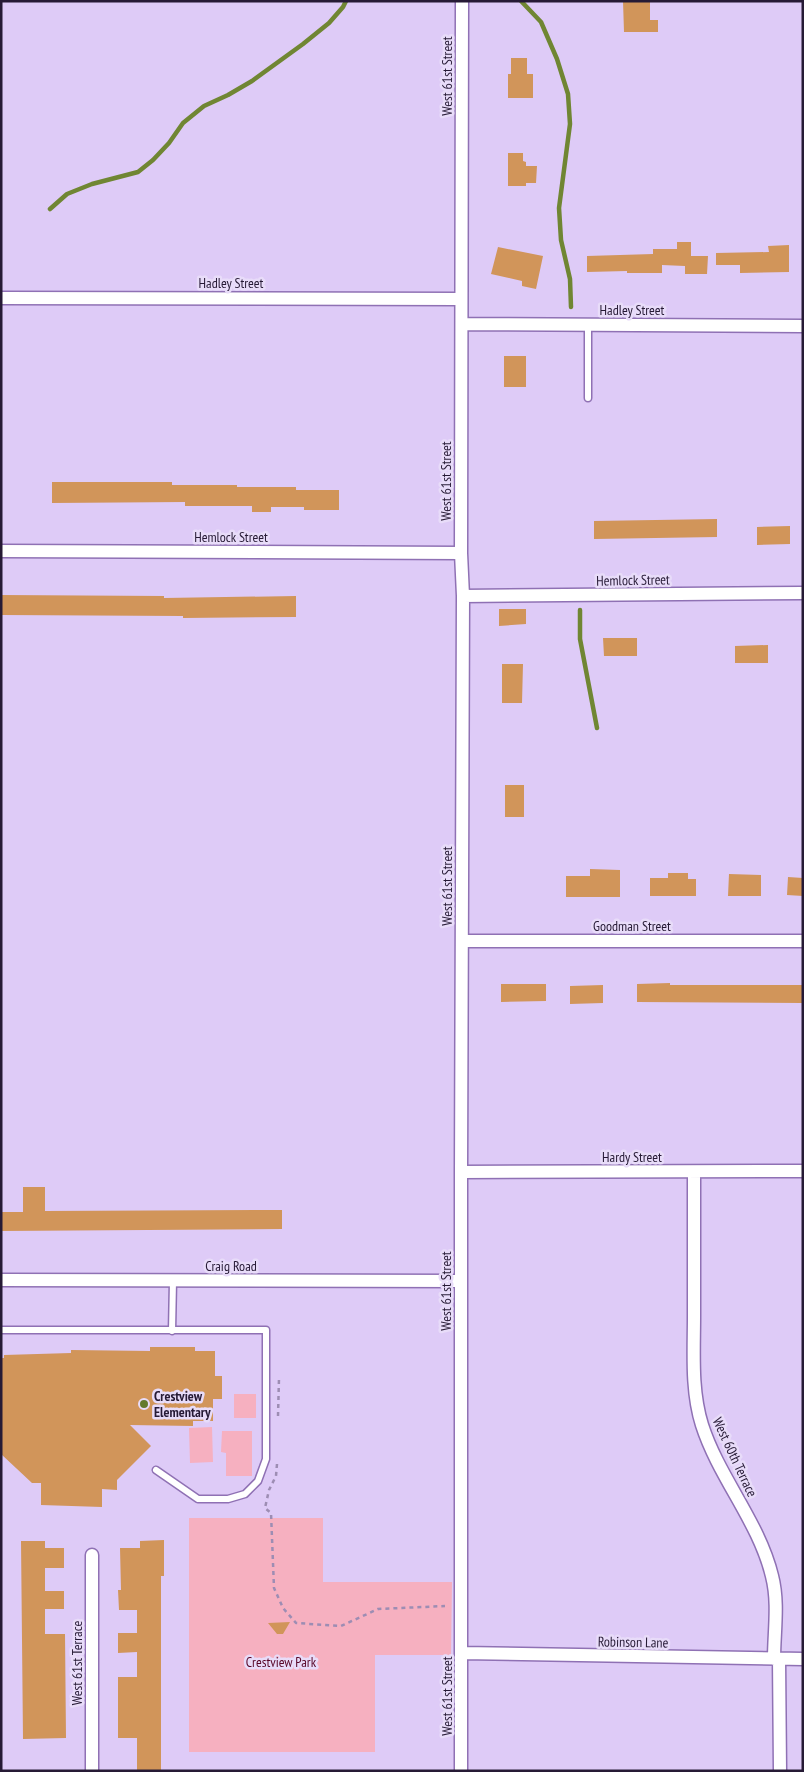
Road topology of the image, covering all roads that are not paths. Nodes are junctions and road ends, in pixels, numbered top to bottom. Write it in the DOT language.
graph roads {
  1 [pos="462,1"];
  2 [pos="1,298"];
  3 [pos="461,299"];
  4 [pos="462,324"];
  5 [pos="588,325"];
  6 [pos="803,326"];
  7 [pos="588,398"];
  8 [pos="1,551"];
  9 [pos="461,553"];
  10 [pos="803,593"];
  11 [pos="463,596"];
  12 [pos="462,941"];
  13 [pos="803,941"];
  14 [pos="803,1171"];
  15 [pos="461,1172"];
  16 [pos="694,1172"];
  17 [pos="1,1280"];
  18 [pos="173,1281"];
  19 [pos="461,1281"];
  20 [pos="1,1330"];
  21 [pos="172,1331"];
  22 [pos="156,1470"];
  23 [pos="92,1555"];
  24 [pos="462,1653"];
  25 [pos="777,1659"];
  26 [pos="803,1659"];
  27 [pos="92,1771"];
  28 [pos="462,1771"];
  29 [pos="780,1771"];
  1 -- 3 [label="street, West 61st Street"];
  2 -- 3 [label="street, Hadley Street"];
  3 -- 4 [label="street, West 61st Street"];
  4 -- 5 [label="street, Hadley Street"];
  4 -- 9 [label="street, West 61st Street"];
  5 -- 6 [label="street, Hadley Street"];
  5 -- 7 [label="lane"];
  8 -- 9 [label="street, Hemlock Street"];
  9 -- 11 [label="street, West 61st Street"];
  10 -- 11 [label="street, Hemlock Street"];
  11 -- 12 [label="street, West 61st Street"];
  12 -- 13 [label="street, Goodman Street"];
  12 -- 15 [label="street, West 61st Street"];
  14 -- 16 [label="street, Hardy Street"];
  15 -- 16 [label="street, Hardy Street"];
  15 -- 19 [label="street, West 61st Street"];
  16 -- 25 [label="street, West 60th Terrace"];
  17 -- 18 [label="street, Craig Road"];
  18 -- 19 [label="street, Craig Road"];
  18 -- 21 [label="lane"];
  19 -- 24 [label="street, West 61st Street"];
  20 -- 21 [label="lane"];
  21 -- 22 [label="lane"];
  23 -- 27 [label="street, West 61st Terrace"];
  24 -- 25 [label="street, Robinson Lane"];
  24 -- 28 [label="street, West 61st Street"];
  25 -- 26 [label="street, Robinson Lane"];
  25 -- 29 [label="street, West 60th Terrace"];
}
